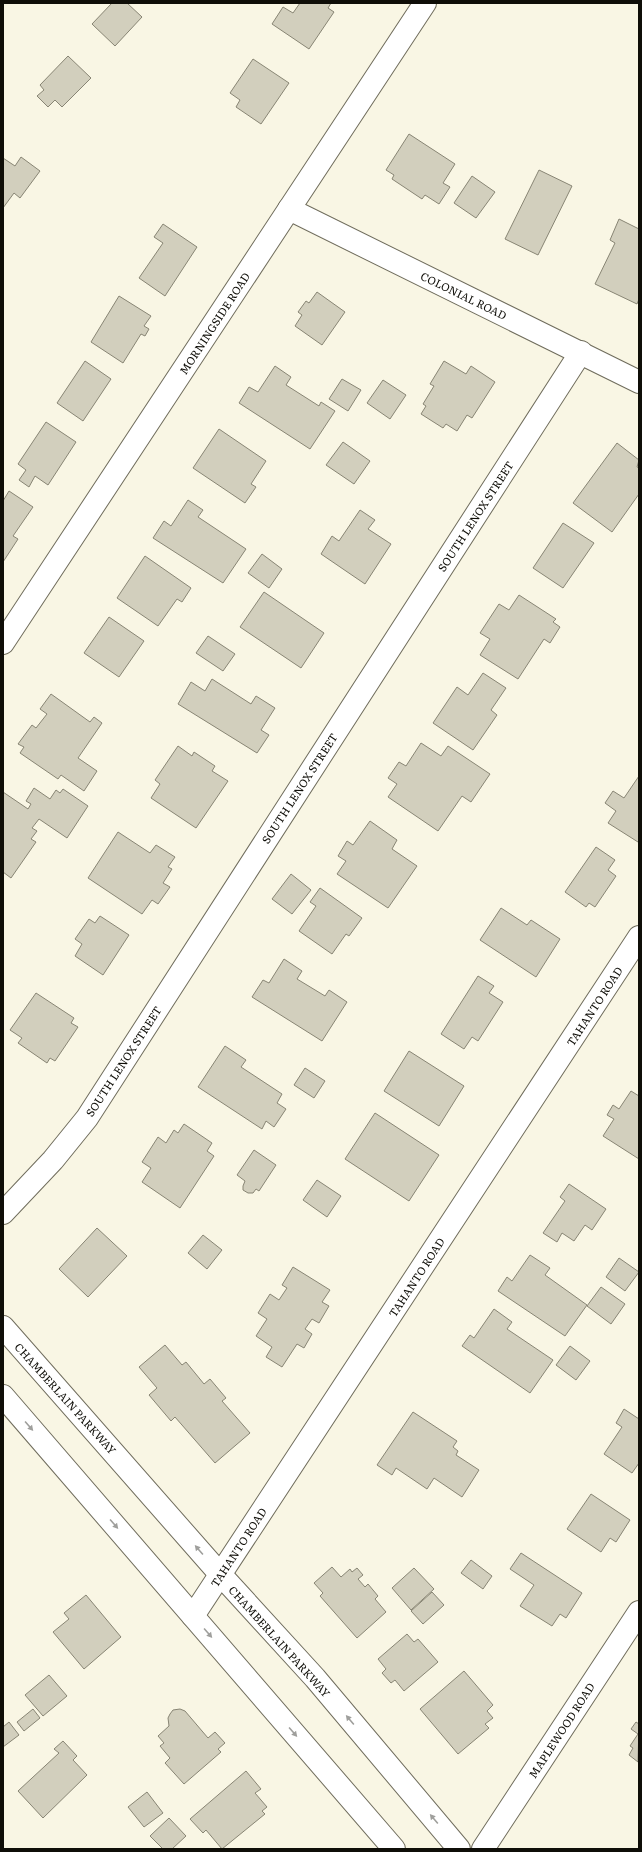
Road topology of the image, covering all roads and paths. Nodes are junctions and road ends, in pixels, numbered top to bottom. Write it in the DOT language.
graph roads {
  1 [pos="424,3"];
  2 [pos="289,209"];
  3 [pos="581,352"];
  4 [pos="639,382"];
  5 [pos="3,643"];
  6 [pos="639,937"];
  7 [pos="3,1214"];
  8 [pos="3,1328"];
  9 [pos="3,1396"];
  10 [pos="220,1574"];
  11 [pos="639,1612"];
  12 [pos="193,1616"];
  13 [pos="394,1849"];
  14 [pos="460,1849"];
  15 [pos="483,1849"];
  1 -- 2 [label="street, MORNINGSIDE ROAD"];
  2 -- 3 [label="street, COLONIAL ROAD"];
  2 -- 5 [label="street, MORNINGSIDE ROAD"];
  3 -- 4 [label="street, COLONIAL ROAD"];
  3 -- 7 [label="street, SOUTH LENOX STREET"];
  6 -- 10 [label="street, TAHANTO ROAD"];
  10 -- 8 [label="street, CHAMBERLAIN PARKWAY, one-way"];
  9 -- 12 [label="street, one-way"];
  10 -- 12 [label="street, TAHANTO ROAD"];
  14 -- 10 [label="street, CHAMBERLAIN PARKWAY, one-way"];
  11 -- 15 [label="street, MAPLEWOOD ROAD"];
  12 -- 13 [label="street, one-way"];
}
